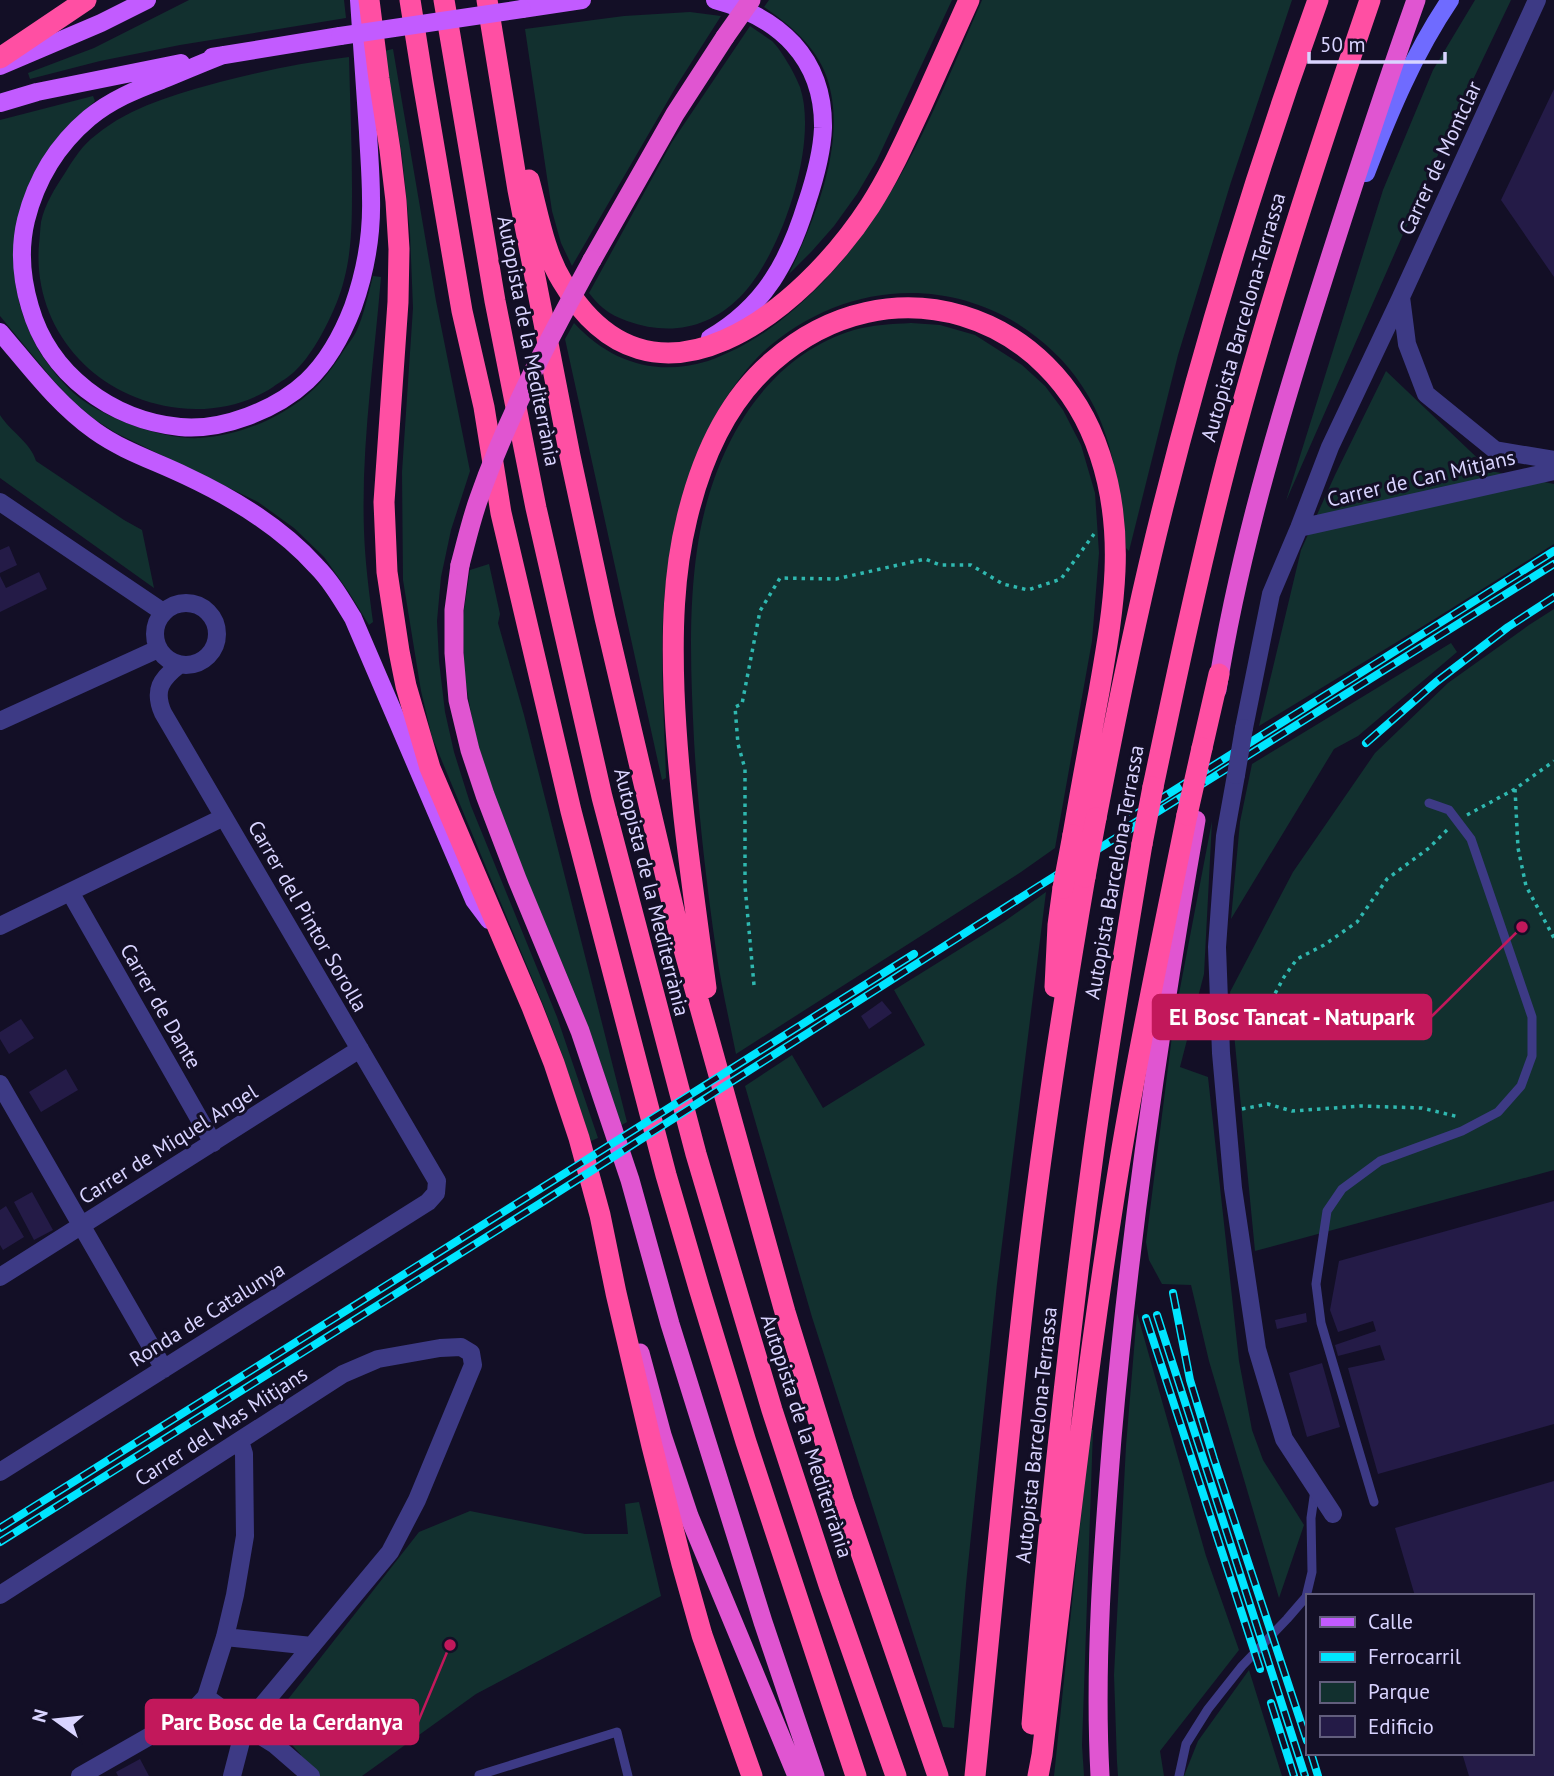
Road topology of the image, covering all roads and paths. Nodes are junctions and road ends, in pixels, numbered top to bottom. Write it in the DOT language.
graph roads {
  1 [pos="86,0"];
  2 [pos="147,0"];
  3 [pos="359,0"];
  4 [pos="369,0"];
  5 [pos="410,0"];
  6 [pos="444,0"];
  7 [pos="487,0"];
  8 [pos="582,0"];
  9 [pos="715,0"];
  10 [pos="751,0"];
  11 [pos="969,0"];
  12 [pos="1318,0"];
  13 [pos="1370,0"];
  14 [pos="1416,0"];
  15 [pos="1450,0"];
  16 [pos="1537,0"];
  17 [pos="223,55"];
  18 [pos="0,58"];
  19 [pos="496,60"];
  20 [pos="0,66"];
  21 [pos="0,103"];
  22 [pos="1401,297"];
  23 [pos="1317,300"];
  24 [pos="0,332"];
  25 [pos="660,353"];
  26 [pos="1554,460"];
  27 [pos="1554,471"];
  28 [pos="0,502"];
  29 [pos="1112,510"];
  30 [pos="1299,528"];
  31 [pos="163,612"];
  32 [pos="158,649"];
  33 [pos="179,665"];
  34 [pos="1219,674"];
  35 [pos="0,721"];
  36 [pos="1554,761"];
  37 [pos="1516,789"];
  38 [pos="1429,803"];
  39 [pos="1192,812"];
  40 [pos="223,817"];
  41 [pos="1457,821"];
  42 [pos="70,892"];
  43 [pos="0,926"];
  44 [pos="1554,939"];
  45 [pos="503,940"];
  46 [pos="754,985"];
  47 [pos="1220,1030"];
  48 [pos="360,1049"];
  49 [pos="715,1060"];
  50 [pos="0,1084"];
  51 [pos="1048,1110"];
  52 [pos="1227,1112"];
  53 [pos="1480,1122"];
  54 [pos="213,1143"];
  55 [pos="436,1193"];
  56 [pos="600,1215"];
  57 [pos="82,1226"];
  58 [pos="0,1277"];
  59 [pos="164,1368"];
  60 [pos="240,1441"];
  61 [pos="0,1472"];
  62 [pos="1315,1487"];
  63 [pos="1374,1502"];
  64 [pos="1333,1514"];
  65 [pos="1307,1594"];
  66 [pos="0,1595"];
  67 [pos="1306,1597"];
  68 [pos="225,1637"];
  69 [pos="312,1646"];
  70 [pos="206,1697"];
  71 [pos="245,1726"];
  72 [pos="479,1775"];
  73 [pos="80,1776"];
  74 [pos="232,1776"];
  75 [pos="311,1776"];
  76 [pos="628,1776"];
  77 [pos="752,1776"];
  78 [pos="797,1776"];
  79 [pos="816,1776"];
  80 [pos="856,1776"];
  81 [pos="896,1776"];
  82 [pos="937,1776"];
  83 [pos="975,1776"];
  84 [pos="1028,1776"];
  85 [pos="1038,1776"];
  86 [pos="1100,1776"];
  87 [pos="1178,1776"];
  1 -- 18 [label="highway"];
  2 -- 20 [label="main road"];
  3 -- 17 [label="main road"];
  4 -- 45 [label="highway"];
  5 -- 80 [label="highway"];
  6 -- 81 [label="highway, Autopista de la Mediterrània"];
  7 -- 19 [label="highway"];
  8 -- 17 [label="main road, bridge"];
  9 -- 25 [label="main road"];
  10 -- 79 [label="highway, bridge"];
  11 -- 25 [label="highway"];
  12 -- 51 [label="highway, Autopista Barcelona-Terrassa, bridge"];
  13 -- 84 [label="highway, Autopista Barcelona-Terrassa, bridge"];
  14 -- 23 [label="highway"];
  15 -- 23 [label="main road"];
  16 -- 22 [label="street, Carrer de Montclar"];
  17 -- 21 [label="main road"];
  19 -- 25 [label="highway"];
  19 -- 49 [label="highway"];
  22 -- 26 [label="street"];
  22 -- 30 [label="street, Carrer de Montclar"];
  23 -- 34 [label="highway"];
  24 -- 45 [label="main road"];
  27 -- 30 [label="street, Carrer de Can Mitjans"];
  28 -- 31 [label="street"];
  29 -- 46 [label="path"];
  29 -- 49 [label="highway"];
  29 -- 51 [label="highway, bridge"];
  30 -- 47 [label="street, Carrer de Montclar, bridge"];
  31 -- 32 [label="street"];
  31 -- 33 [label="street"];
  32 -- 33 [label="street"];
  32 -- 35 [label="street"];
  33 -- 40 [label="street, Carrer del Pintor Sorolla"];
  34 -- 39 [label="highway, bridge"];
  36 -- 37 [label="path"];
  37 -- 41 [label="path"];
  37 -- 44 [label="path"];
  38 -- 41 [label="lane"];
  39 -- 85 [label="highway"];
  39 -- 86 [label="highway"];
  40 -- 42 [label="street"];
  40 -- 48 [label="street, Carrer del Pintor Sorolla"];
  41 -- 47 [label="path"];
  41 -- 53 [label="lane"];
  42 -- 43 [label="street"];
  42 -- 54 [label="street, Carrer de Dante"];
  45 -- 56 [label="highway"];
  47 -- 52 [label="street, Carrer de Montclar"];
  48 -- 54 [label="street, Carrer de Miquel Angel"];
  48 -- 55 [label="street, Carrer del Pintor Sorolla"];
  49 -- 82 [label="highway"];
  50 -- 57 [label="street"];
  51 -- 83 [label="highway, Autopista Barcelona-Terrassa"];
  52 -- 53 [label="path"];
  52 -- 62 [label="street, Carrer de Montclar"];
  53 -- 63 [label="lane"];
  54 -- 57 [label="street, Carrer de Miquel Angel"];
  55 -- 59 [label="street, Ronda de Catalunya"];
  56 -- 77 [label="highway"];
  56 -- 78 [label="highway"];
  57 -- 58 [label="street, Carrer de Miquel Angel"];
  57 -- 59 [label="street"];
  59 -- 61 [label="street, Ronda de Catalunya"];
  60 -- 66 [label="street, Carrer del Mas Mitjans"];
  60 -- 68 [label="street"];
  60 -- 69 [label="street, Carrer del Mas Mitjans"];
  62 -- 64 [label="street, Carrer de Montclar"];
  62 -- 65 [label="lane"];
  67 -- 87 [label="lane"];
  68 -- 69 [label="street"];
  68 -- 70 [label="street"];
  69 -- 71 [label="street"];
  70 -- 71 [label="street"];
  70 -- 73 [label="street"];
  71 -- 74 [label="street"];
  71 -- 75 [label="street"];
  72 -- 76 [label="lane"];
}
